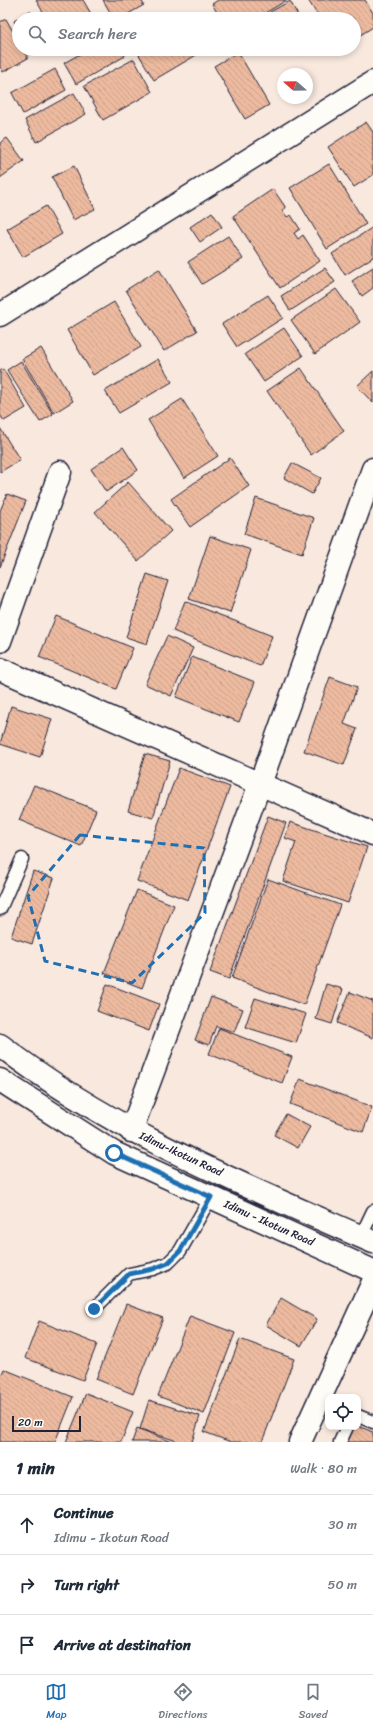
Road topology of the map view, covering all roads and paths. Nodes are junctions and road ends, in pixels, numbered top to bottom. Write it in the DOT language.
graph roads {
  1 [pos="373,82"];
  2 [pos="0,315"];
  3 [pos="373,469"];
  4 [pos="60,472"];
  5 [pos="367,504"];
  6 [pos="0,641"];
  7 [pos="0,669"];
  8 [pos="260,784"];
  9 [pos="373,834"];
  10 [pos="22,859"];
  11 [pos="0,909"];
  12 [pos="0,1045"];
  13 [pos="0,1080"];
  14 [pos="131,1130"];
  15 [pos="211,1197"];
  16 [pos="373,1211"];
  17 [pos="367,1239"];
  18 [pos="373,1270"];
  19 [pos="373,1282"];
  20 [pos="94,1309"];
  21 [pos="361,1417"];
  22 [pos="373,1422"];
  23 [pos="346,1430"];
  24 [pos="300,1442"];
  25 [pos="340,1442"];
  1 -- 2 [label="street"];
  3 -- 5 [label="street"];
  4 -- 6 [label="street"];
  5 -- 8 [label="street"];
  7 -- 8 [label="street"];
  8 -- 9 [label="street"];
  8 -- 14 [label="street"];
  10 -- 11 [label="lane"];
  12 -- 14 [label="street, Idimu-Ikotun Road"];
  13 -- 15 [label="street, Idimu - Ikotun Road"];
  14 -- 17 [label="street, Idimu-Ikotun Road"];
  15 -- 18 [label="street, Idimu - Ikotun Road"];
  15 -- 20 [label="lane"];
  16 -- 17 [label="lane"];
  19 -- 24 [label="street"];
  21 -- 22 [label="lane"];
  23 -- 25 [label="lane"];
}
